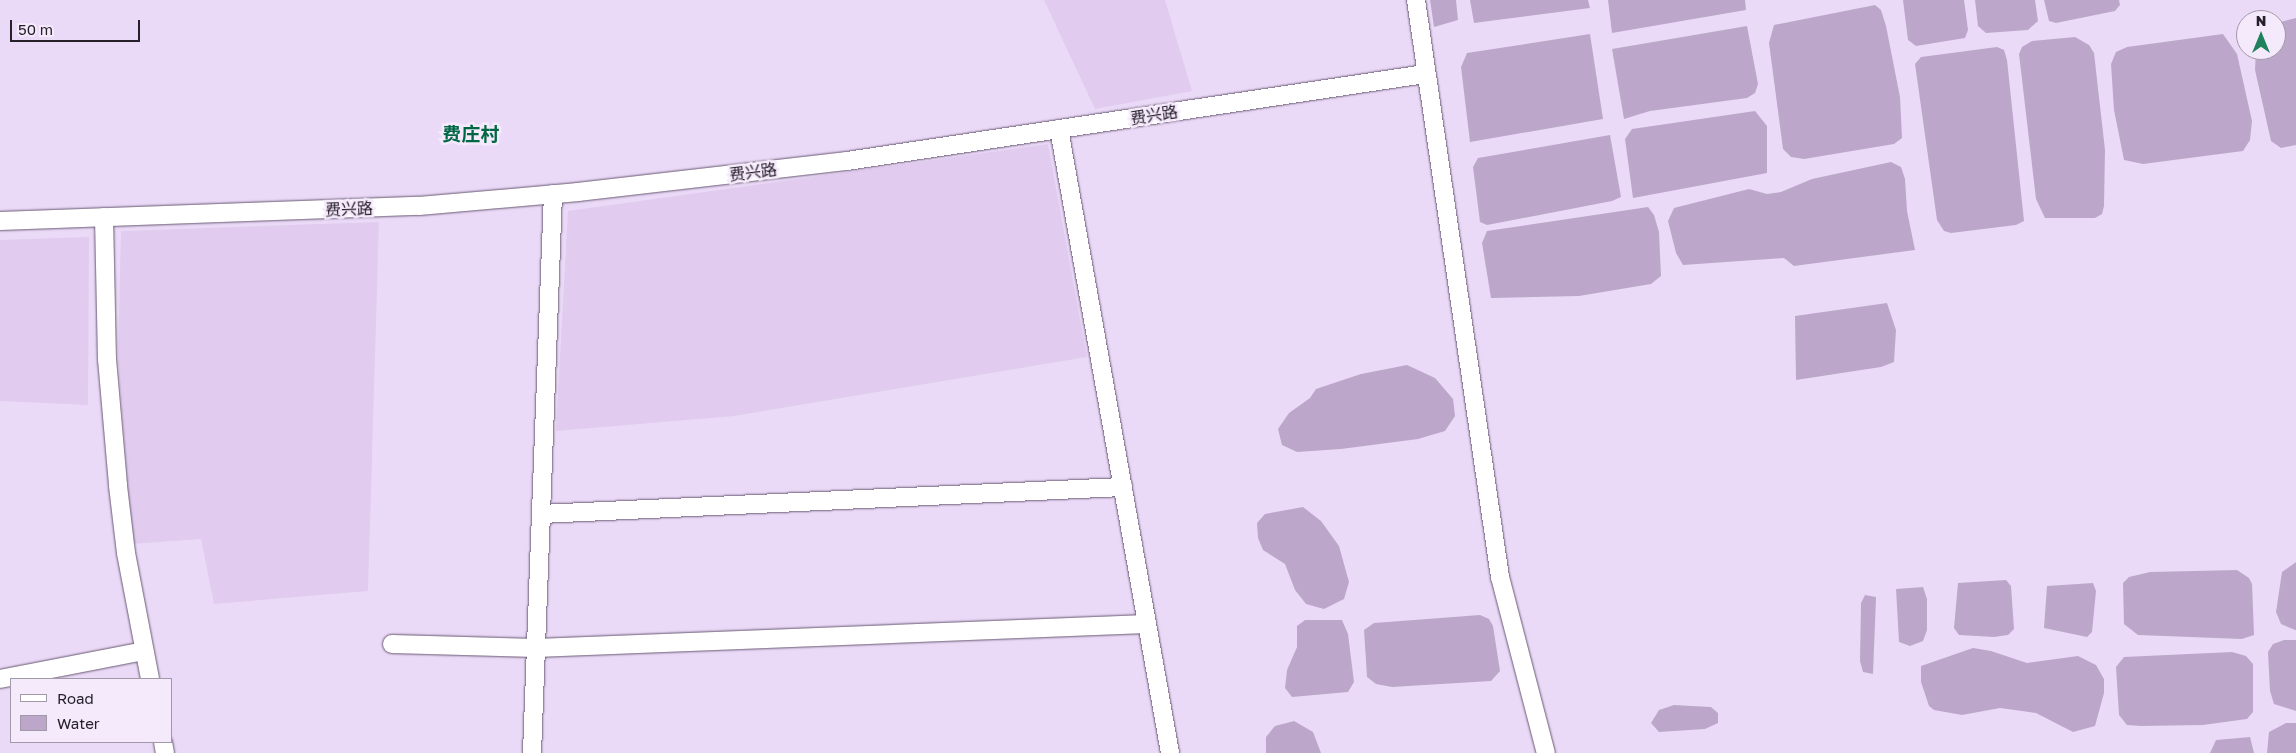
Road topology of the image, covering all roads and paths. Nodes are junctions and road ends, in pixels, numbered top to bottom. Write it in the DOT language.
graph roads {
  1 [pos="1416,0"];
  2 [pos="1425,74"];
  3 [pos="1059,129"];
  4 [pos="553,194"];
  5 [pos="104,217"];
  6 [pos="0,220"];
  7 [pos="1123,486"];
  8 [pos="541,514"];
  9 [pos="1147,624"];
  10 [pos="392,644"];
  11 [pos="536,648"];
  12 [pos="144,651"];
  13 [pos="150,678"];
  14 [pos="0,679"];
  15 [pos="532,753"];
  16 [pos="1170,753"];
  17 [pos="1546,753"];
  1 -- 2 [label="street"];
  2 -- 3 [label="street, 费兴路"];
  2 -- 17 [label="street"];
  3 -- 4 [label="street, 费兴路"];
  3 -- 7 [label="street"];
  4 -- 5 [label="street, 费兴路"];
  4 -- 8 [label="street"];
  5 -- 6 [label="street, 费兴路"];
  5 -- 12 [label="street"];
  7 -- 8 [label="street"];
  7 -- 9 [label="street"];
  8 -- 11 [label="street"];
  9 -- 11 [label="street"];
  9 -- 16 [label="street"];
  10 -- 11 [label="street"];
  11 -- 15 [label="street"];
  12 -- 13 [label="street"];
  12 -- 14 [label="street"];
}
